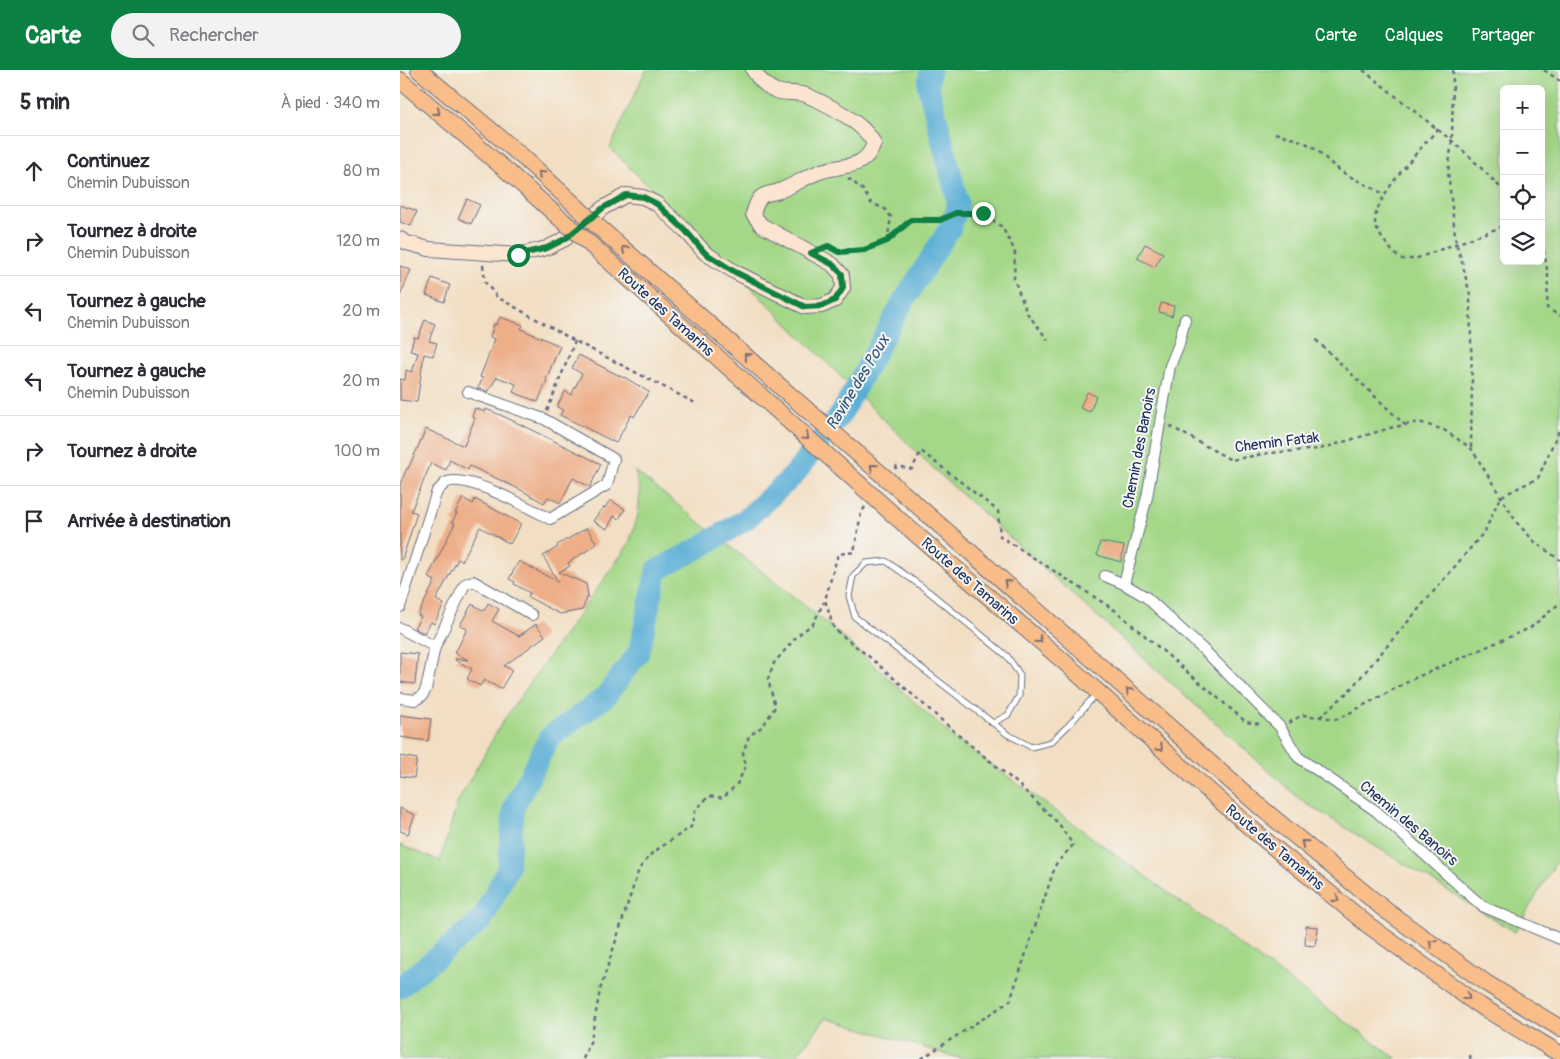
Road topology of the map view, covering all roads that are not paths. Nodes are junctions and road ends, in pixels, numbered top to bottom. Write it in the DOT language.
graph roads {
  1 [pos="419,70"];
  2 [pos="753,70"];
  3 [pos="400,80"];
  4 [pos="400,239"];
  5 [pos="1185,319"];
  6 [pos="468,392"];
  7 [pos="1105,576"];
  8 [pos="1124,584"];
  9 [pos="400,607"];
  10 [pos="532,615"];
  11 [pos="400,628"];
  12 [pos="435,647"];
  13 [pos="1098,692"];
  14 [pos="400,698"];
  15 [pos="993,722"];
  16 [pos="1560,939"];
  17 [pos="1560,1028"];
  18 [pos="1560,1054"];
  17 -- 1 [label="highway, Route des Tamarins, one-way, bridge"];
  2 -- 4 [label="main road"];
  3 -- 13 [label="highway, Route des Tamarins, one-way, bridge"];
  5 -- 8 [label="street, Chemin des Banoirs"];
  6 -- 9 [label="street"];
  7 -- 8 [label="street, Chemin des Banoirs"];
  8 -- 16 [label="street, Chemin des Banoirs"];
  10 -- 12 [label="street"];
  11 -- 12 [label="street"];
  12 -- 14 [label="street"];
  13 -- 15 [label="lane"];
  13 -- 18 [label="highway, Route des Tamarins, one-way"];
  15 -- 15 [label="lane"];
}
